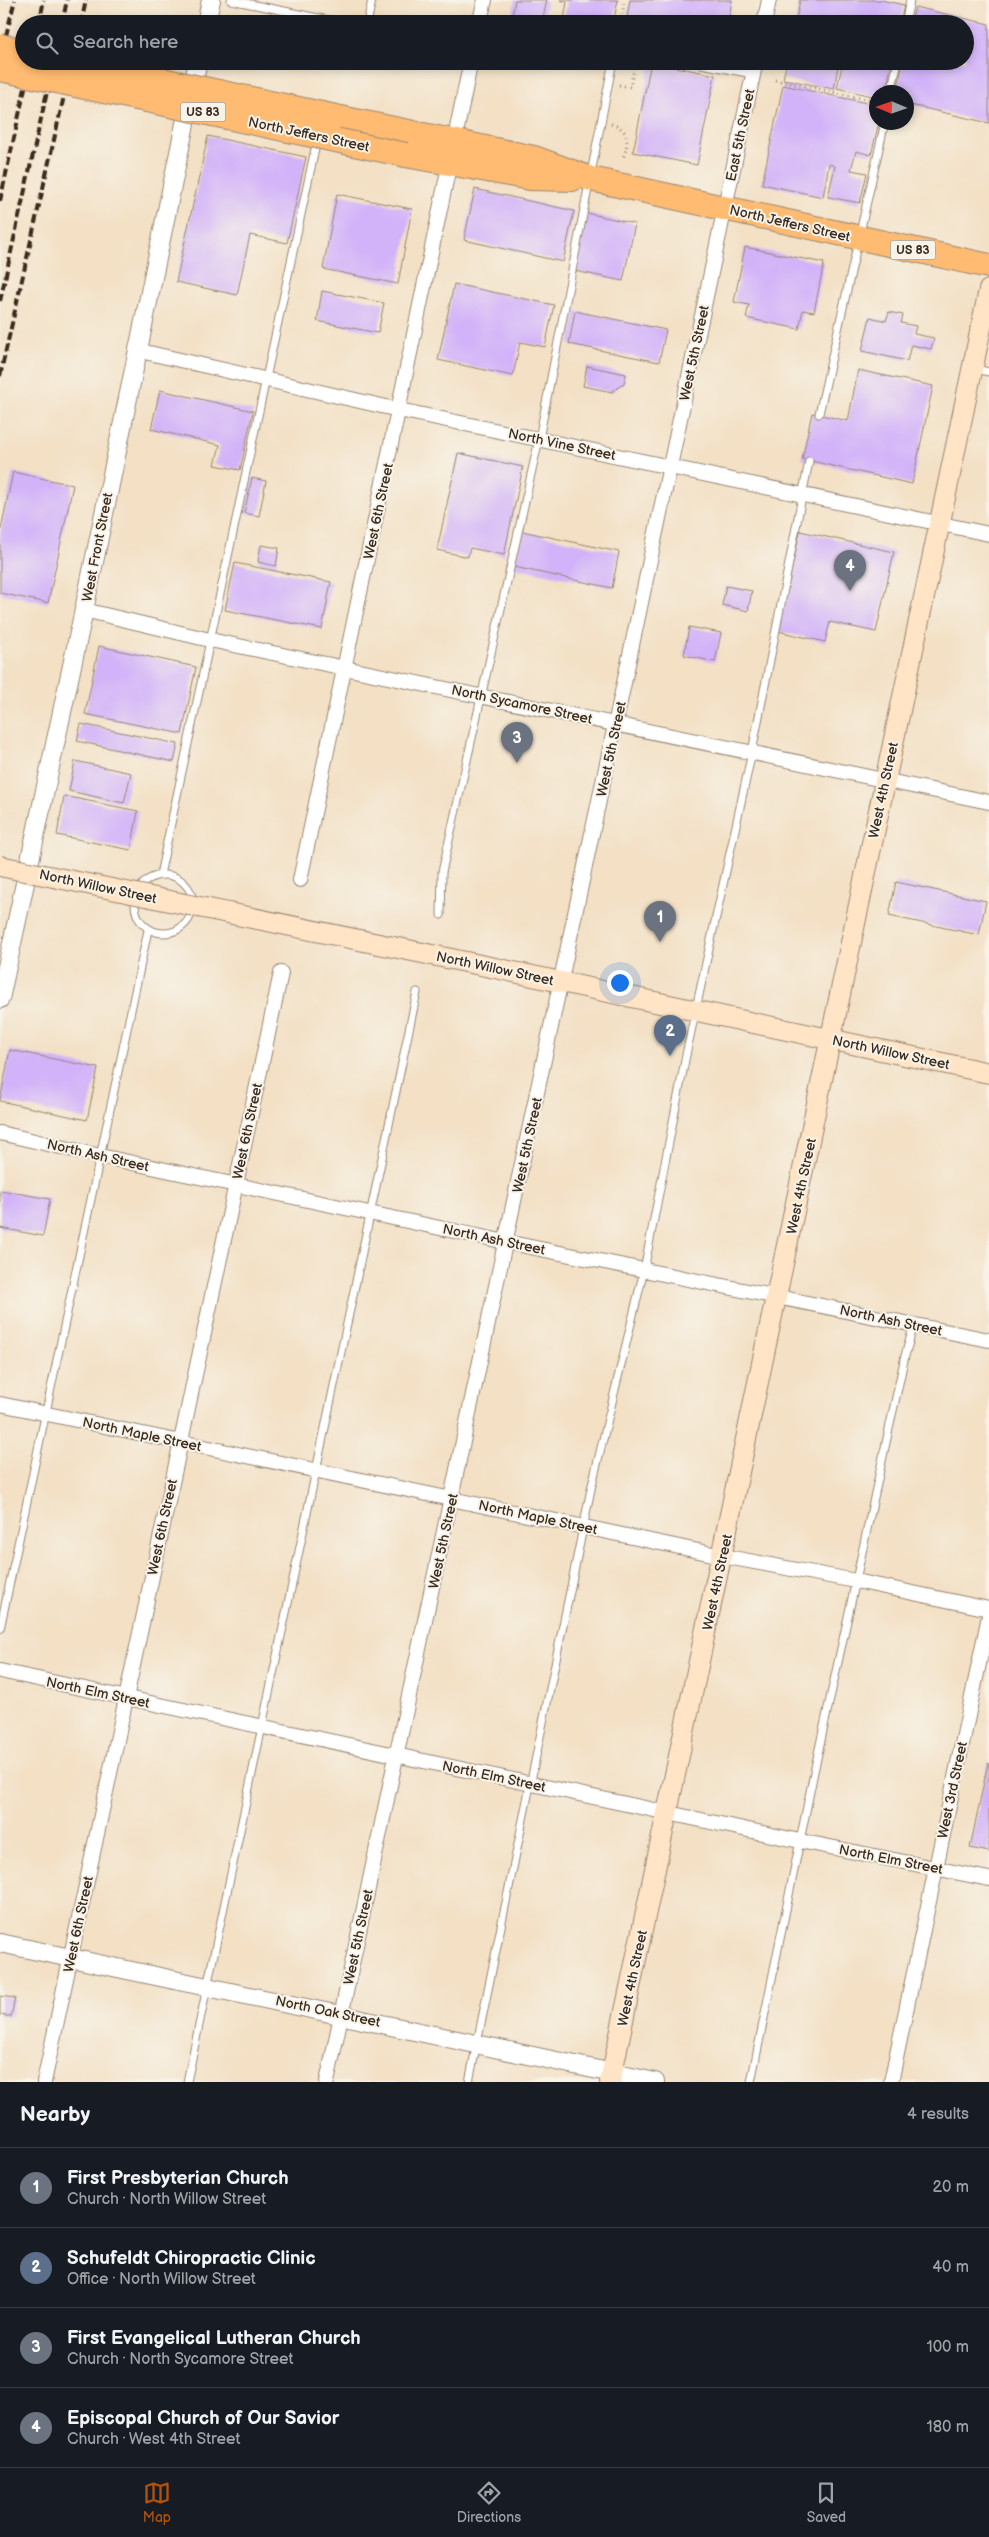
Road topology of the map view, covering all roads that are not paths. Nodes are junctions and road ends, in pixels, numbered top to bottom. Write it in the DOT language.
graph roads {
  1 [pos="210,0"];
  2 [pos="231,0"];
  3 [pos="372,0"];
  4 [pos="485,0"];
  5 [pos="769,0"];
  6 [pos="910,0"];
  7 [pos="208,15"];
  8 [pos="304,15"];
  9 [pos="369,15"];
  10 [pos="482,15"];
  11 [pos="766,15"];
  12 [pos="907,15"];
  13 [pos="0,46"];
  14 [pos="15,49"];
  15 [pos="0,69"];
  16 [pos="109,70"];
  17 [pos="196,70"];
  18 [pos="469,70"];
  19 [pos="611,70"];
  20 [pos="754,70"];
  21 [pos="896,70"];
  22 [pos="893,85"];
  23 [pos="883,130"];
  24 [pos="408,144"];
  25 [pos="315,149"];
  26 [pos="452,152"];
  27 [pos="591,179"];
  28 [pos="725,208"];
  29 [pos="860,239"];
  30 [pos="989,266"];
  31 [pos="989,290"];
  32 [pos="136,350"];
  33 [pos="981,370"];
  34 [pos="267,380"];
  35 [pos="399,410"];
  36 [pos="819,414"];
  37 [pos="538,440"];
  38 [pos="809,461"];
  39 [pos="671,467"];
  40 [pos="801,495"];
  41 [pos="940,524"];
  42 [pos="989,534"];
  43 [pos="84,610"];
  44 [pos="210,640"];
  45 [pos="345,668"];
  46 [pos="481,696"];
  47 [pos="616,723"];
  48 [pos="752,752"];
  49 [pos="885,780"];
  50 [pos="989,802"];
  51 [pos="0,866"];
  52 [pos="27,875"];
  53 [pos="160,875"];
  54 [pos="300,880"];
  55 [pos="135,898"];
  56 [pos="441,916"];
  57 [pos="148,930"];
  58 [pos="281,973"];
  59 [pos="562,982"];
  60 [pos="417,992"];
  61 [pos="0,999"];
  62 [pos="696,1011"];
  63 [pos="831,1040"];
  64 [pos="989,1073"];
  65 [pos="0,1133"];
  66 [pos="100,1156"];
  67 [pos="235,1184"];
  68 [pos="372,1213"];
  69 [pos="506,1242"];
  70 [pos="644,1270"];
  71 [pos="778,1297"];
  72 [pos="914,1324"];
  73 [pos="989,1340"];
  74 [pos="0,1404"];
  75 [pos="46,1414"];
  76 [pos="180,1442"];
  77 [pos="317,1471"];
  78 [pos="452,1499"];
  79 [pos="585,1527"];
  80 [pos="722,1556"];
  81 [pos="856,1581"];
  82 [pos="989,1610"];
  83 [pos="989,1616"];
  84 [pos="0,1629"];
  85 [pos="0,1670"];
  86 [pos="126,1698"];
  87 [pos="263,1728"];
  88 [pos="398,1754"];
  89 [pos="531,1784"];
  90 [pos="668,1813"];
  91 [pos="800,1842"];
  92 [pos="936,1868"];
  93 [pos="989,1879"];
  94 [pos="0,1943"];
  95 [pos="71,1958"];
  96 [pos="208,1986"];
  97 [pos="341,2014"];
  98 [pos="478,2043"];
  99 [pos="610,2078"];
  100 [pos="44,2082"];
  101 [pos="188,2082"];
  102 [pos="327,2082"];
  103 [pos="469,2082"];
  104 [pos="655,2082"];
  105 [pos="751,2082"];
  106 [pos="891,2082"];
  1 -- 7 [label="street"];
  2 -- 8 [label="lane"];
  3 -- 9 [label="lane"];
  4 -- 10 [label="street"];
  5 -- 11 [label="street"];
  6 -- 12 [label="lane"];
  13 -- 14 [label="highway, bridge"];
  15 -- 24 [label="highway, North Jeffers Street / US 83, bridge"];
  16 -- 24 [label="highway, North Jeffers Street / US 83, bridge"];
  17 -- 32 [label="street, West Front Street"];
  18 -- 26 [label="street, West 6th Street"];
  19 -- 27 [label="lane"];
  20 -- 28 [label="street, East 5th Street"];
  21 -- 22 [label="lane"];
  23 -- 29 [label="lane"];
  24 -- 26 [label="highway, North Jeffers Street / US 83"];
  25 -- 34 [label="lane"];
  26 -- 27 [label="highway, North Jeffers Street / US 83"];
  26 -- 35 [label="street, West 6th Street"];
  27 -- 28 [label="highway, North Jeffers Street / US 83"];
  27 -- 37 [label="lane"];
  28 -- 29 [label="highway, North Jeffers Street / US 83"];
  28 -- 39 [label="street, West 5th Street"];
  29 -- 30 [label="highway, North Jeffers Street / US 83"];
  29 -- 36 [label="lane"];
  31 -- 33 [label="main road, West 4th Street"];
  32 -- 34 [label="street, North Vine Street"];
  32 -- 43 [label="street, West Front Street"];
  33 -- 41 [label="main road, West 4th Street"];
  34 -- 35 [label="street, North Vine Street"];
  34 -- 44 [label="lane"];
  35 -- 37 [label="street, North Vine Street"];
  35 -- 45 [label="street, West 6th Street"];
  37 -- 39 [label="street, North Vine Street"];
  37 -- 46 [label="lane"];
  38 -- 40 [label="lane"];
  39 -- 40 [label="street, North Vine Street"];
  39 -- 47 [label="street, West 5th Street"];
  40 -- 41 [label="street, North Vine Street"];
  40 -- 48 [label="lane"];
  41 -- 42 [label="street, North Vine Street"];
  41 -- 49 [label="main road, West 4th Street"];
  43 -- 44 [label="street, North Sycamore Street"];
  43 -- 52 [label="street, West Front Street"];
  44 -- 45 [label="street, North Sycamore Street"];
  44 -- 53 [label="lane"];
  45 -- 46 [label="street, North Sycamore Street"];
  45 -- 54 [label="street, West 6th Street"];
  46 -- 47 [label="street, North Sycamore Street"];
  46 -- 56 [label="lane"];
  47 -- 48 [label="street, North Sycamore Street"];
  47 -- 59 [label="street, West 5th Street"];
  48 -- 49 [label="street, North Sycamore Street"];
  48 -- 62 [label="lane"];
  49 -- 50 [label="street, North Sycamore Street"];
  49 -- 63 [label="main road, West 4th Street"];
  51 -- 59 [label="main road, North Willow Street, bridge"];
  52 -- 55 [label="street, North Willow Street"];
  52 -- 61 [label="street, West Front Street"];
  53 -- 55 [label="lane"];
  53 -- 57 [label="lane"];
  55 -- 57 [label="lane"];
  57 -- 66 [label="lane"];
  58 -- 67 [label="street, West 6th Street"];
  59 -- 62 [label="main road, North Willow Street"];
  59 -- 69 [label="street, West 5th Street"];
  60 -- 68 [label="lane"];
  62 -- 63 [label="main road, North Willow Street"];
  62 -- 70 [label="lane"];
  63 -- 64 [label="main road, North Willow Street"];
  63 -- 71 [label="main road, West 4th Street"];
  65 -- 66 [label="street, North Ash Street"];
  66 -- 67 [label="street, North Ash Street"];
  66 -- 75 [label="lane"];
  67 -- 68 [label="street, North Ash Street"];
  67 -- 76 [label="street, West 6th Street"];
  68 -- 69 [label="street, North Ash Street"];
  68 -- 77 [label="lane"];
  69 -- 70 [label="street, North Ash Street"];
  69 -- 78 [label="street, West 5th Street"];
  70 -- 71 [label="street, North Ash Street"];
  70 -- 79 [label="lane"];
  71 -- 72 [label="street, North Ash Street"];
  71 -- 80 [label="main road, West 4th Street"];
  72 -- 73 [label="street, North Ash Street"];
  72 -- 81 [label="lane"];
  74 -- 75 [label="street, North Maple Street"];
  75 -- 76 [label="street, North Maple Street"];
  75 -- 84 [label="lane"];
  76 -- 77 [label="street, North Maple Street"];
  76 -- 86 [label="street, West 6th Street"];
  77 -- 78 [label="street, North Maple Street"];
  77 -- 87 [label="lane"];
  78 -- 79 [label="street, North Maple Street"];
  78 -- 88 [label="street, West 5th Street"];
  79 -- 80 [label="street, North Maple Street"];
  79 -- 89 [label="lane"];
  80 -- 81 [label="street, North Maple Street"];
  80 -- 90 [label="main road, West 4th Street"];
  81 -- 82 [label="street, North Maple Street"];
  81 -- 91 [label="lane"];
  83 -- 92 [label="street, West 3rd Street"];
  85 -- 86 [label="street, North Elm Street"];
  86 -- 87 [label="street, North Elm Street"];
  86 -- 95 [label="street, West 6th Street"];
  87 -- 88 [label="street, North Elm Street"];
  87 -- 96 [label="lane"];
  88 -- 89 [label="street, North Elm Street"];
  88 -- 97 [label="street, West 5th Street"];
  89 -- 90 [label="street, North Elm Street"];
  89 -- 98 [label="lane"];
  90 -- 91 [label="street, North Elm Street"];
  90 -- 99 [label="main road, West 4th Street"];
  91 -- 92 [label="street, North Elm Street"];
  91 -- 105 [label="lane"];
  92 -- 93 [label="street, North Elm Street"];
  92 -- 106 [label="street, West 3rd Street"];
  94 -- 95 [label="street, North Oak Street"];
  95 -- 96 [label="street, North Oak Street"];
  95 -- 100 [label="street, West 6th Street"];
  96 -- 97 [label="street, North Oak Street"];
  96 -- 101 [label="lane"];
  97 -- 98 [label="street, North Oak Street"];
  97 -- 102 [label="street, West 5th Street"];
  98 -- 99 [label="street, North Oak Street"];
  98 -- 103 [label="lane"];
  99 -- 104 [label="street, North Oak Street"];
}
